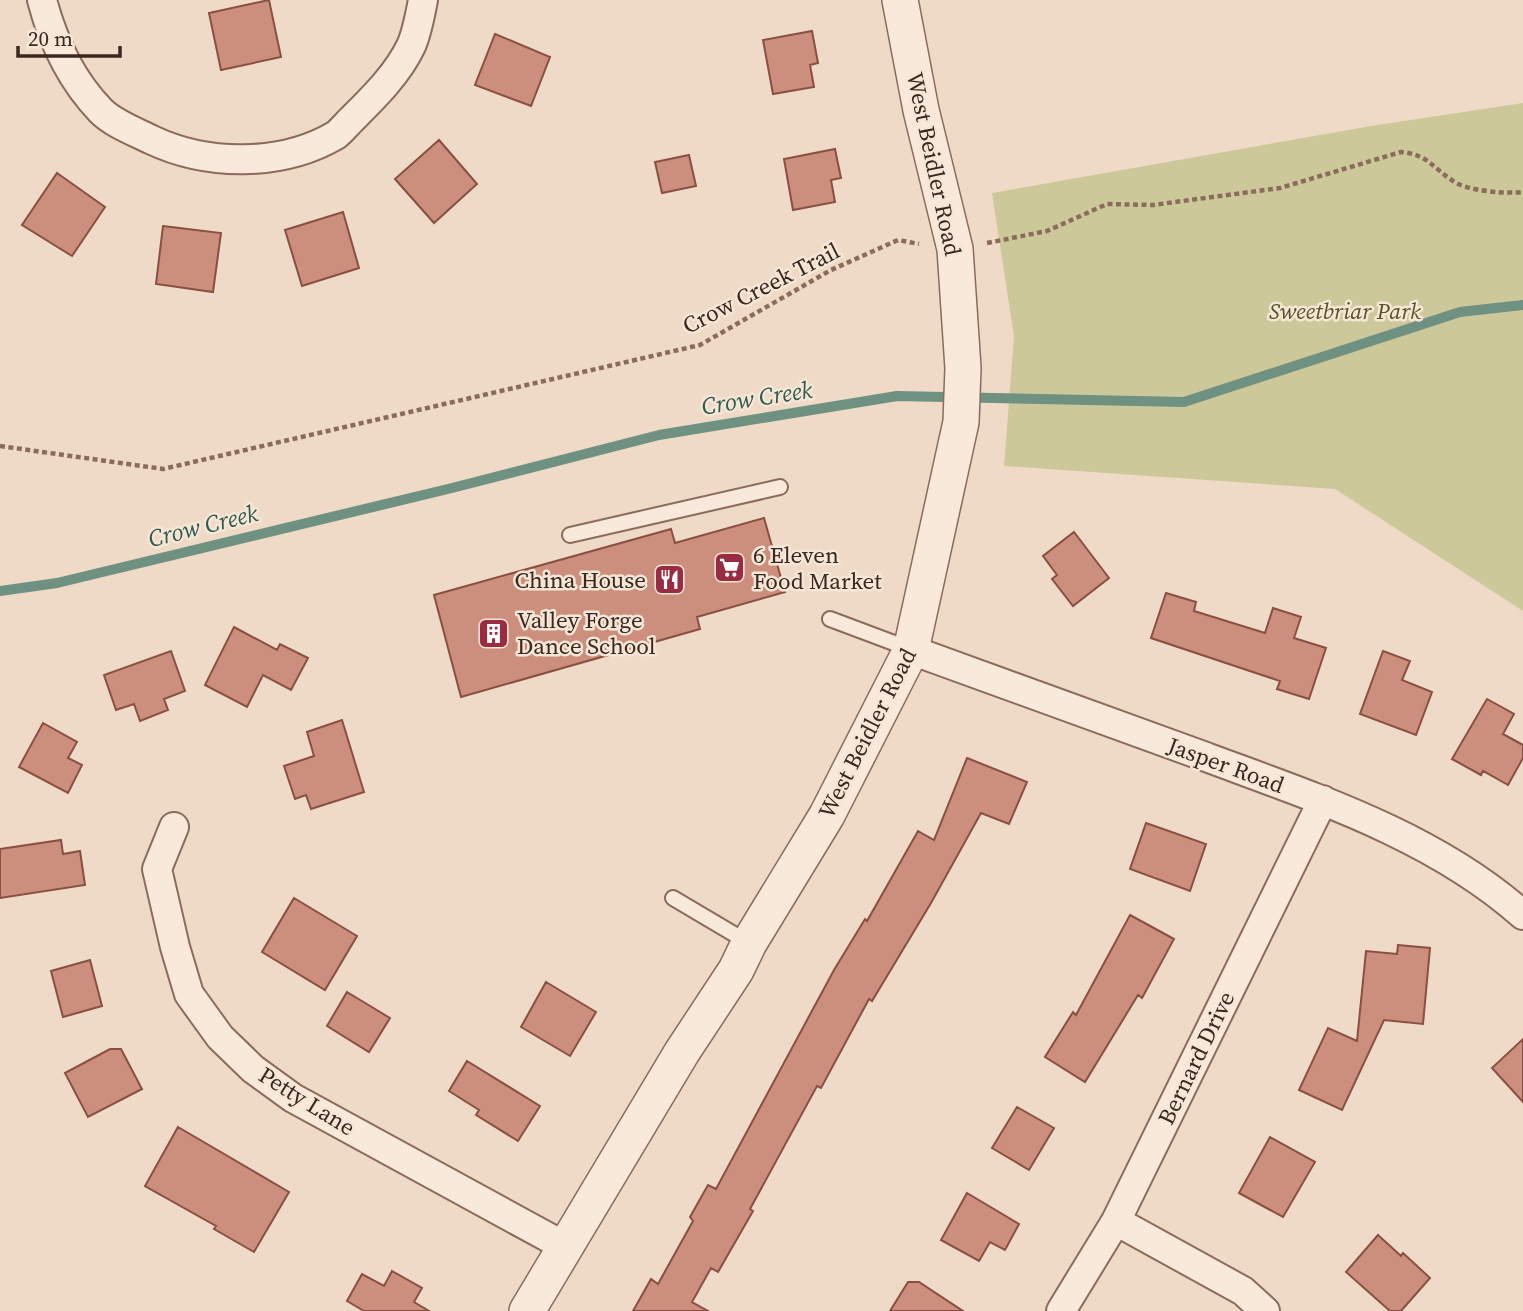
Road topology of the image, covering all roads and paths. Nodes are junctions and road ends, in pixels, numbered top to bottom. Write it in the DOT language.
graph roads {
  1 [pos="43,0"];
  2 [pos="423,0"];
  3 [pos="900,0"];
  4 [pos="1523,191"];
  5 [pos="955,249"];
  6 [pos="0,446"];
  7 [pos="780,487"];
  8 [pos="570,535"];
  9 [pos="830,619"];
  10 [pos="912,650"];
  11 [pos="1323,800"];
  12 [pos="174,827"];
  13 [pos="673,898"];
  14 [pos="1523,915"];
  15 [pos="749,943"];
  16 [pos="1116,1221"];
  17 [pos="564,1246"];
  18 [pos="527,1311"];
  19 [pos="1061,1311"];
  20 [pos="1265,1311"];
  1 -- 2 [label="street"];
  3 -- 5 [label="street, West Beidler Road"];
  4 -- 5 [label="path, Crow Creek Trail"];
  5 -- 6 [label="path, Crow Creek Trail"];
  5 -- 10 [label="street, West Beidler Road"];
  7 -- 8 [label="lane"];
  9 -- 10 [label="lane"];
  10 -- 11 [label="street, Jasper Road"];
  10 -- 15 [label="street, West Beidler Road"];
  11 -- 14 [label="street, Jasper Road"];
  11 -- 16 [label="street, Bernard Drive"];
  12 -- 17 [label="street, Petty Lane"];
  13 -- 15 [label="lane"];
  15 -- 17 [label="street, West Beidler Road"];
  16 -- 19 [label="street, Bernard Drive"];
  16 -- 20 [label="street"];
  17 -- 18 [label="street, West Beidler Road"];
}
